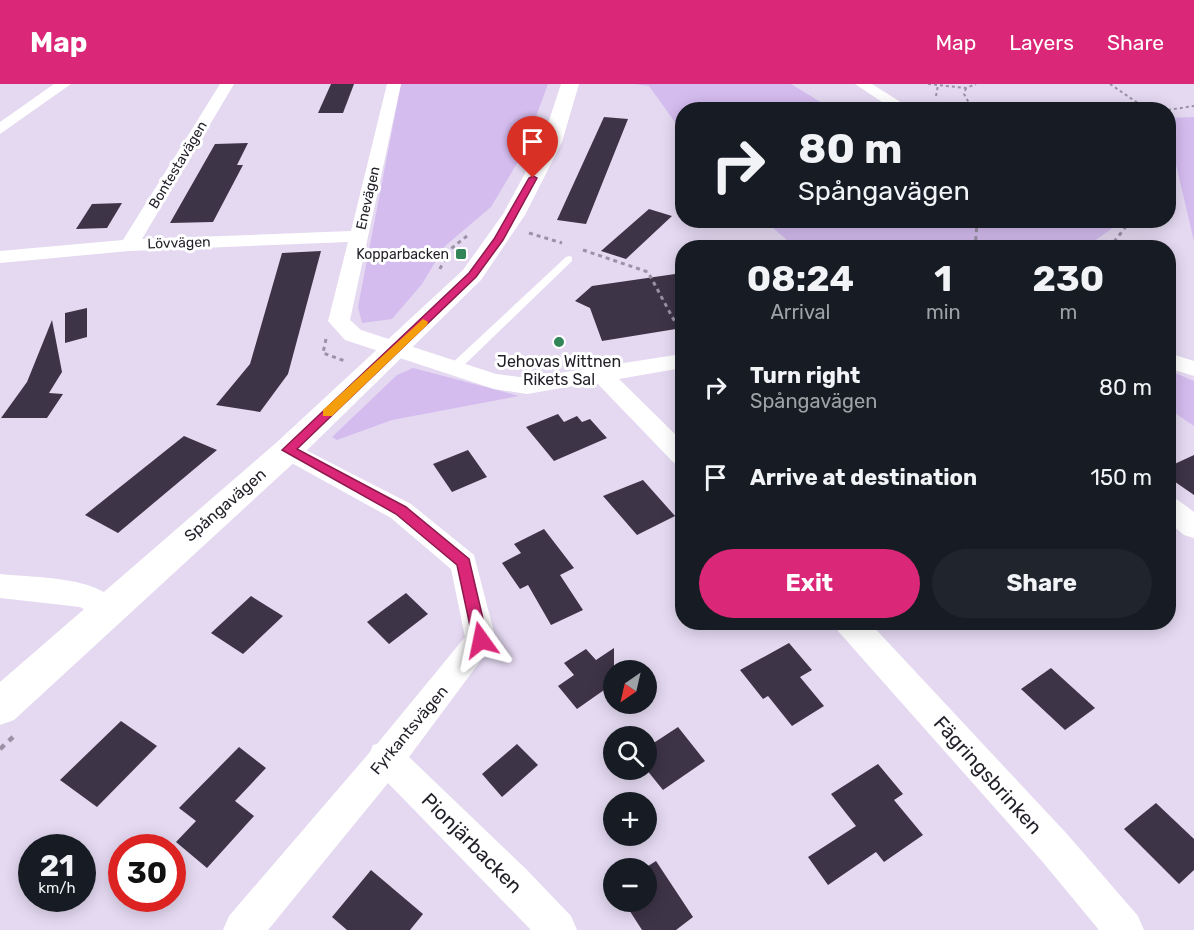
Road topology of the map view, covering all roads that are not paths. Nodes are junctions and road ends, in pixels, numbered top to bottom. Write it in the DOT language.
graph roads {
  1 [pos="64,84"];
  2 [pos="227,84"];
  3 [pos="394,84"];
  4 [pos="570,84"];
  5 [pos="862,84"];
  6 [pos="892,102"];
  7 [pos="0,129"];
  8 [pos="359,236"];
  9 [pos="129,245"];
  10 [pos="0,257"];
  11 [pos="569,259"];
  12 [pos="394,350"];
  13 [pos="675,362"];
  14 [pos="1176,363"];
  15 [pos="453,369"];
  16 [pos="1194,369"];
  17 [pos="600,373"];
  18 [pos="675,449"];
  19 [pos="288,450"];
  20 [pos="1176,513"];
  21 [pos="1194,527"];
  22 [pos="0,586"];
  23 [pos="107,610"];
  24 [pos="856,630"];
  25 [pos="0,707"];
  26 [pos="385,757"];
  27 [pos="243,930"];
  28 [pos="557,930"];
  29 [pos="1124,930"];
  1 -- 7 [label="street"];
  2 -- 9 [label="street, Bontestavägen"];
  3 -- 8 [label="street, Enevägen"];
  4 -- 12 [label="street, Spångavägen"];
  5 -- 6 [label="street"];
  8 -- 9 [label="street, Lövvägen"];
  8 -- 12 [label="street, Enevägen"];
  9 -- 10 [label="street, Lövvägen"];
  11 -- 15 [label="lane"];
  12 -- 15 [label="street"];
  12 -- 19 [label="street, Spångavägen"];
  13 -- 17 [label="street"];
  14 -- 16 [label="street"];
  15 -- 17 [label="street"];
  17 -- 18 [label="street"];
  19 -- 23 [label="street, Spångavägen"];
  19 -- 26 [label="street, Fyrkantsvägen"];
  20 -- 21 [label="street"];
  22 -- 23 [label="street"];
  23 -- 25 [label="street, Spångavägen"];
  24 -- 29 [label="street, Fägringsbrinken"];
  26 -- 27 [label="street, Fyrkantsvägen"];
  26 -- 28 [label="street, Pionjärbacken"];
}
